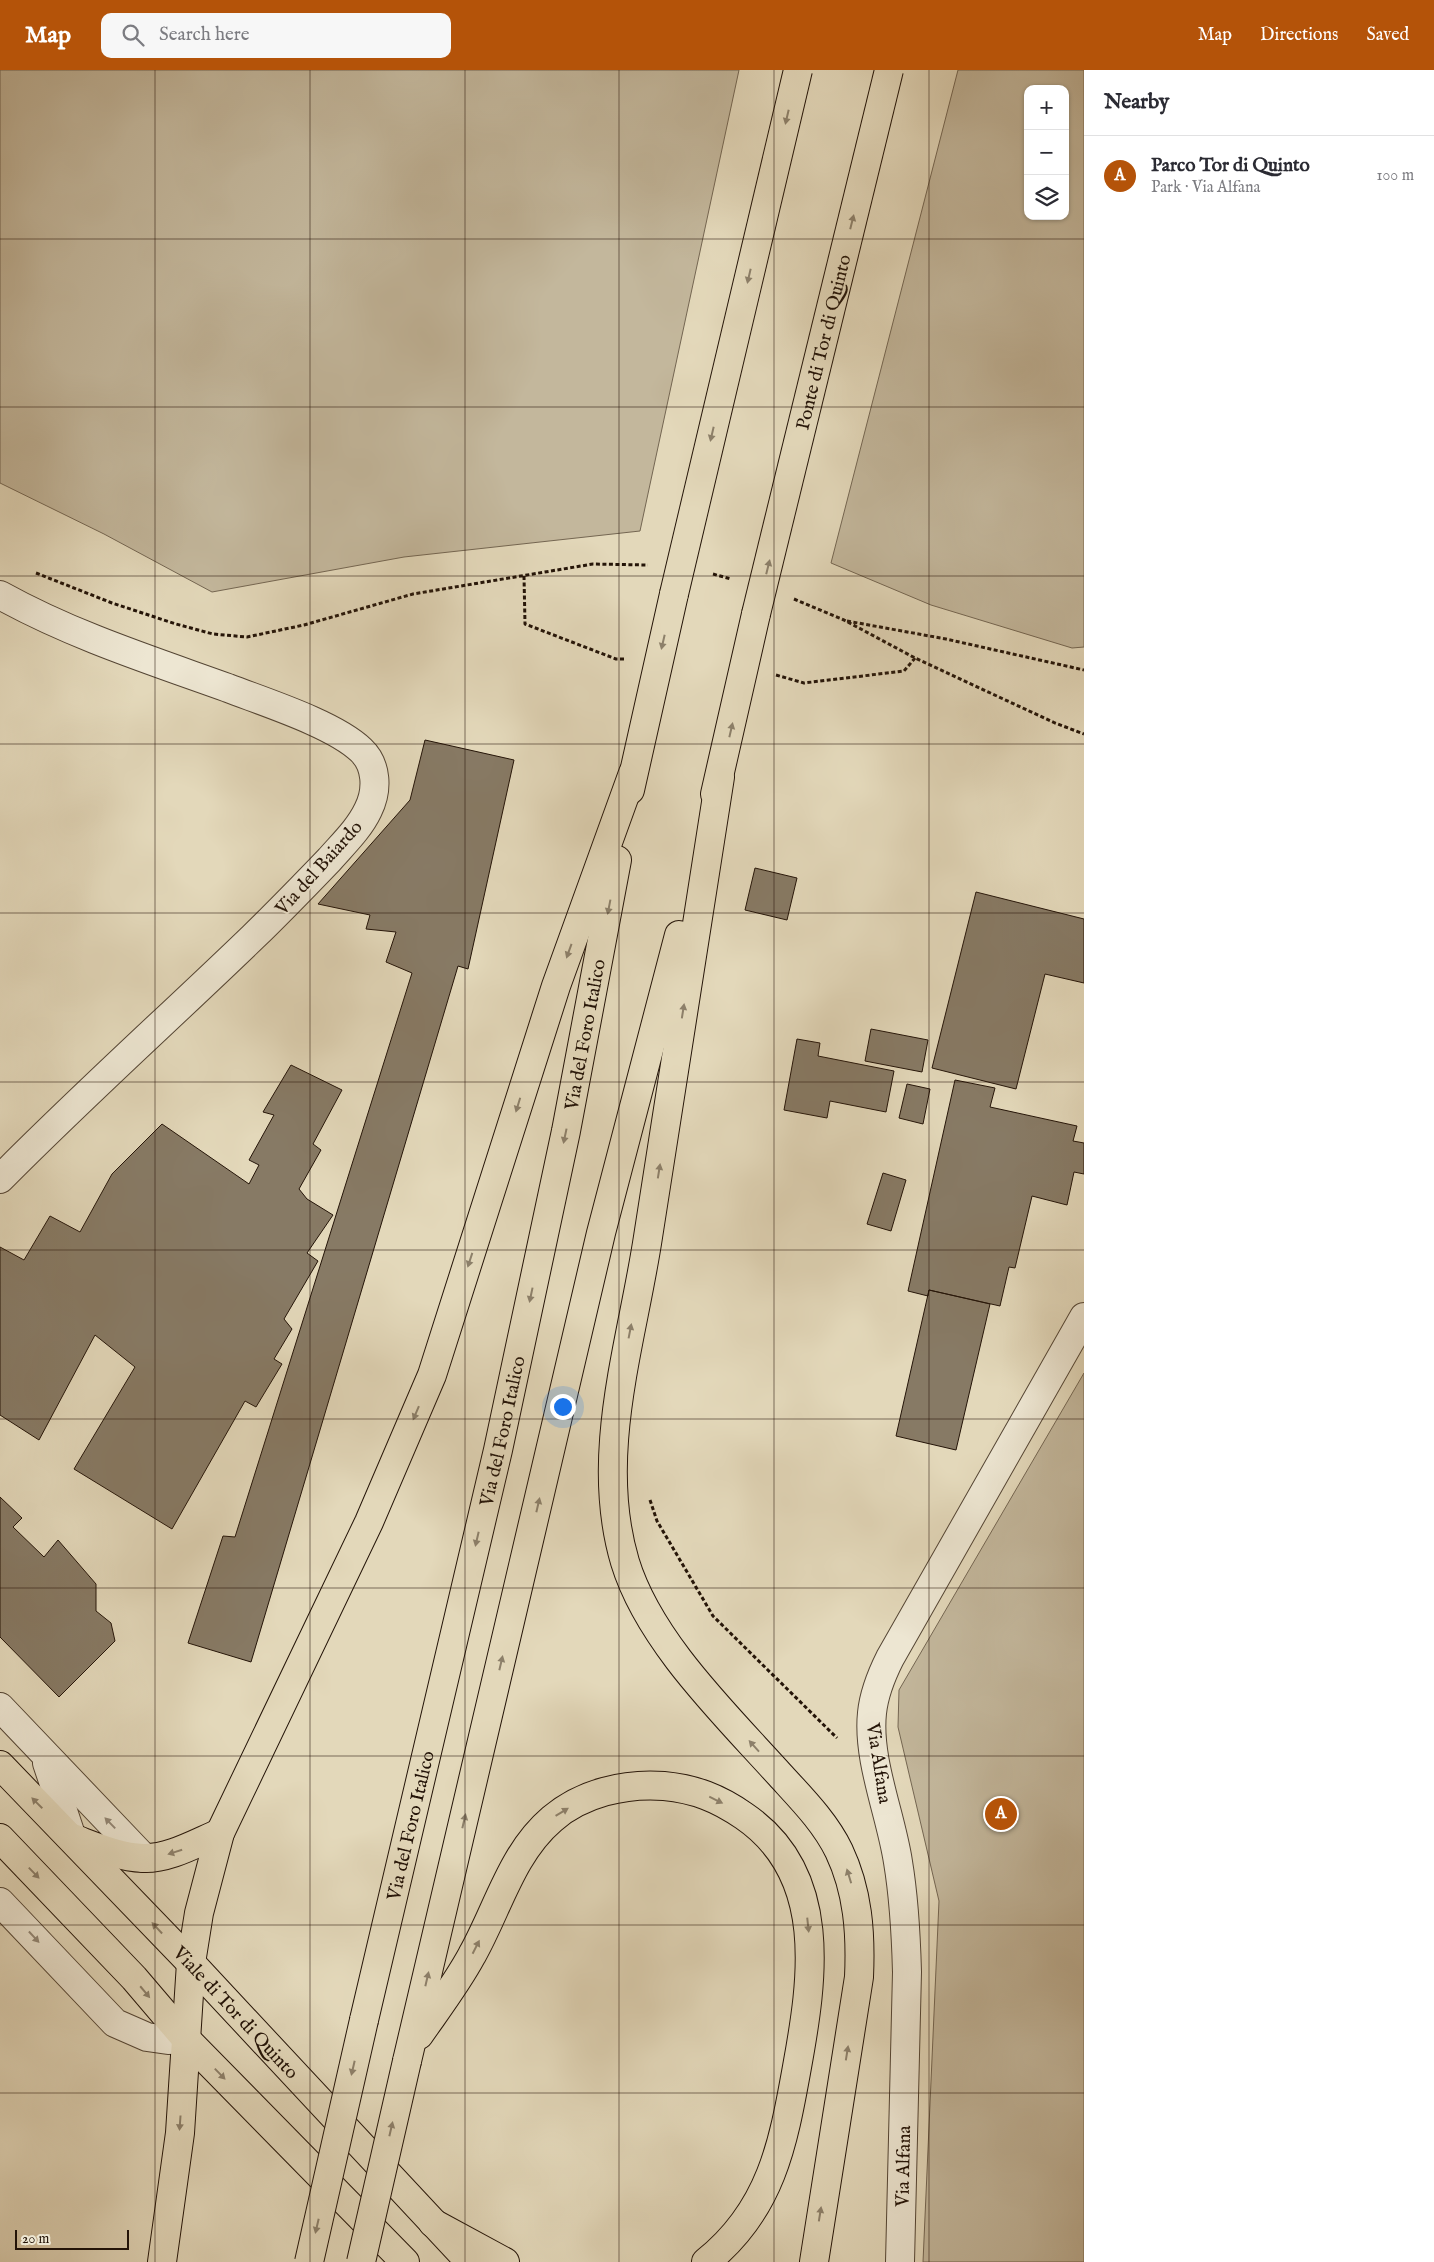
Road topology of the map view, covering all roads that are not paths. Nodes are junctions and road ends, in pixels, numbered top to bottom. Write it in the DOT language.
graph roads {
  1 [pos="798,70"];
  2 [pos="889,70"];
  3 [pos="0,594"];
  4 [pos="633,773"];
  5 [pos="720,777"];
  6 [pos="0,1179"];
  7 [pos="1084,1317"];
  8 [pos="0,1708"];
  9 [pos="44,1756"];
  10 [pos="0,1765"];
  11 [pos="220,1833"];
  12 [pos="0,1838"];
  13 [pos="72,1838"];
  14 [pos="144,1858"];
  15 [pos="0,1902"];
  16 [pos="191,1963"];
  17 [pos="186,2039"];
  18 [pos="409,2053"];
  19 [pos="433,2224"];
  20 [pos="162,2262"];
  21 [pos="309,2262"];
  22 [pos="361,2262"];
  23 [pos="405,2262"];
  24 [pos="470,2262"];
  25 [pos="505,2262"];
  26 [pos="706,2262"];
  27 [pos="814,2262"];
  28 [pos="900,2262"];
  1 -- 4 [label="main road, Via del Foro Italico, one-way, bridge"];
  5 -- 2 [label="main road, Ponte di Tor di Quinto, one-way, bridge"];
  3 -- 6 [label="street, Via del Baiardo"];
  4 -- 11 [label="main road, one-way"];
  4 -- 21 [label="main road, Via del Foro Italico, one-way, bridge"];
  18 -- 5 [label="main road, one-way"];
  27 -- 5 [label="main road, one-way"];
  7 -- 28 [label="street, Via Alfana"];
  8 -- 9 [label="street"];
  9 -- 13 [label="street"];
  14 -- 9 [label="street, one-way"];
  13 -- 10 [label="main road, Viale di Tor di Quinto, one-way"];
  11 -- 14 [label="main road, one-way"];
  11 -- 16 [label="main road"];
  12 -- 17 [label="main road, one-way"];
  13 -- 14 [label="main road"];
  16 -- 13 [label="main road, Viale di Tor di Quinto, one-way"];
  15 -- 17 [label="street, one-way"];
  16 -- 17 [label="main road"];
  16 -- 19 [label="main road, Viale di Tor di Quinto"];
  17 -- 20 [label="main road, one-way"];
  17 -- 23 [label="main road, one-way"];
  22 -- 18 [label="main road, one-way, bridge"];
  18 -- 26 [label="main road, one-way"];
  19 -- 24 [label="main road, Viale di Tor di Quinto"];
  19 -- 25 [label="main road"];
}
